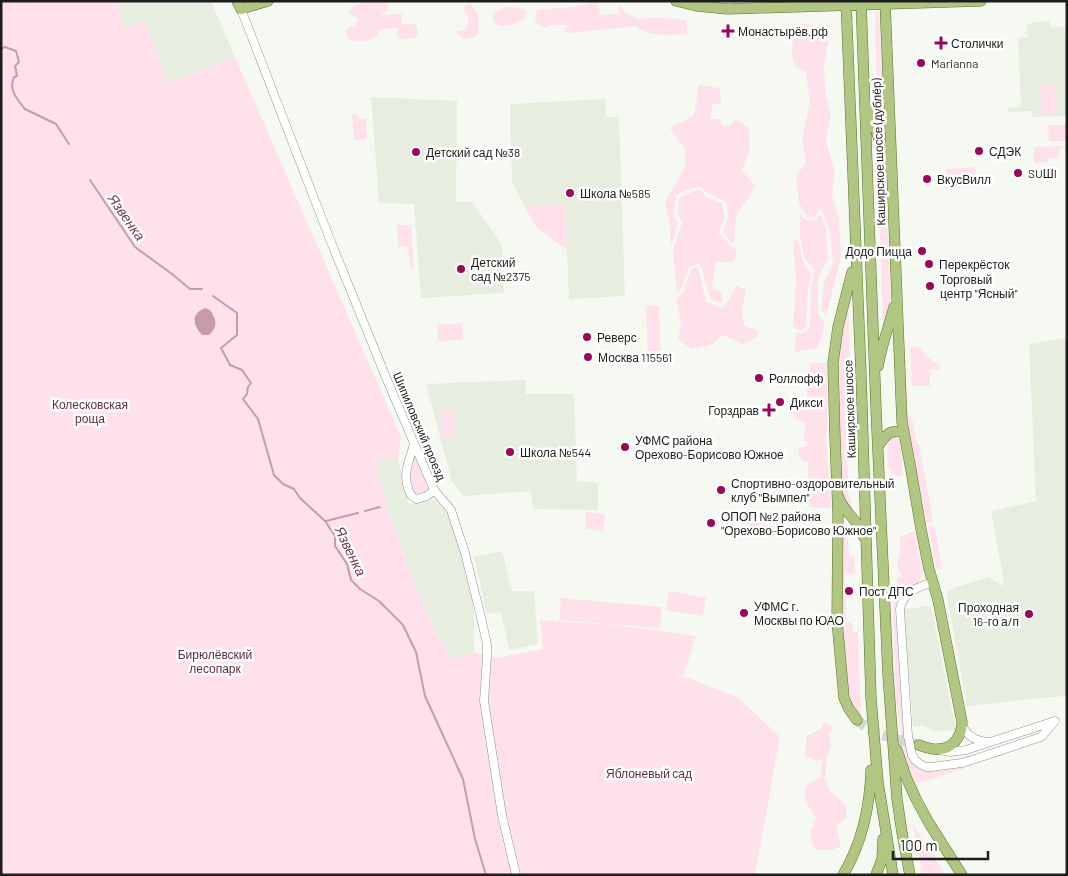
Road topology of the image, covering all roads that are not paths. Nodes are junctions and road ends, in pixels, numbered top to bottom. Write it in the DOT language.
graph roads {
  1 [pos="268,1"];
  2 [pos="676,1"];
  3 [pos="714,1"];
  4 [pos="981,1"];
  5 [pos="846,3"];
  6 [pos="861,3"];
  7 [pos="885,3"];
  8 [pos="239,5"];
  9 [pos="728,9"];
  10 [pos="864,94"];
  11 [pos="891,177"];
  12 [pos="855,256"];
  13 [pos="896,301"];
  14 [pos="874,376"];
  15 [pos="904,432"];
  16 [pos="414,445"];
  17 [pos="878,446"];
  18 [pos="434,490"];
  19 [pos="838,492"];
  20 [pos="866,550"];
  21 [pos="933,582"];
  22 [pos="857,720"];
  23 [pos="962,722"];
  24 [pos="892,732"];
  25 [pos="873,734"];
  26 [pos="990,742"];
  27 [pos="919,745"];
  28 [pos="934,749"];
  29 [pos="884,821"];
  30 [pos="516,875"];
  31 [pos="843,875"];
  32 [pos="876,875"];
  33 [pos="894,875"];
  34 [pos="910,875"];
  35 [pos="962,875"];
  1 -- 8 [label="main road"];
  2 -- 9 [label="main road"];
  3 -- 9 [label="main road"];
  4 -- 7 [label="main road"];
  5 -- 6 [label="main road"];
  5 -- 9 [label="main road"];
  5 -- 12 [label="main road, Каширское шоссе"];
  6 -- 7 [label="main road"];
  6 -- 10 [label="main road"];
  7 -- 11 [label="main road, Каширское шоссе (дублёр)"];
  8 -- 16 [label="street, Шипиловский проезд"];
  10 -- 11 [label="main road"];
  10 -- 14 [label="main road"];
  11 -- 13 [label="main road, Каширское шоссе (дублёр)"];
  12 -- 19 [label="main road"];
  12 -- 20 [label="main road, Каширское шоссе"];
  13 -- 14 [label="main road"];
  13 -- 15 [label="main road, Каширское шоссе (дублёр)"];
  14 -- 17 [label="main road"];
  15 -- 17 [label="main road"];
  15 -- 21 [label="main road, Каширское шоссе (дублёр)"];
  16 -- 18 [label="street, Шипиловский проезд"];
  16 -- 18 [label="street"];
  17 -- 24 [label="main road"];
  18 -- 30 [label="street, Шипиловский проезд"];
  19 -- 20 [label="main road"];
  19 -- 22 [label="main road"];
  20 -- 25 [label="main road, Каширское шоссе"];
  21 -- 23 [label="main road, Каширское шоссе (дублёр)"];
  21 -- 26 [label="street"];
  23 -- 26 [label="street"];
  23 -- 28 [label="main road"];
  24 -- 34 [label="main road"];
  24 -- 35 [label="main road"];
  25 -- 29 [label="main road, Каширское шоссе"];
  25 -- 31 [label="main road"];
  26 -- 28 [label="street"];
  27 -- 28 [label="main road"];
  29 -- 32 [label="main road"];
  29 -- 33 [label="main road, Каширское шоссе"];
}
